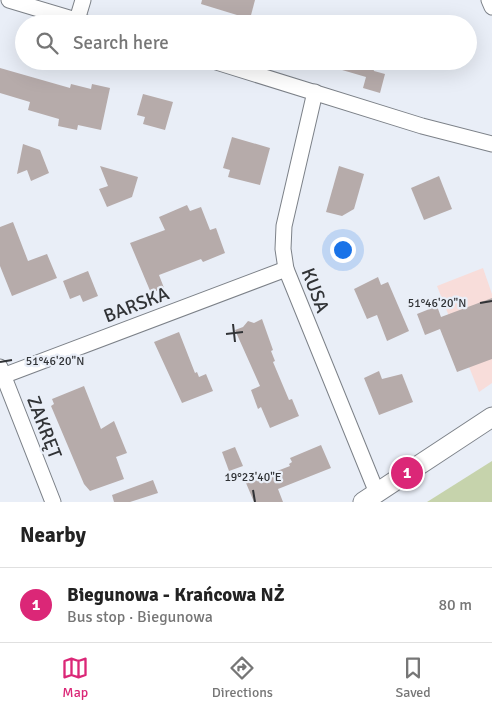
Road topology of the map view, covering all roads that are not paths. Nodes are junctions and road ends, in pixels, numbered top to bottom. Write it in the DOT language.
graph roads {
  1 [pos="10,0"];
  2 [pos="83,0"];
  3 [pos="489,0"];
  4 [pos="492,7"];
  5 [pos="60,15"];
  6 [pos="83,15"];
  7 [pos="243,70"];
  8 [pos="315,92"];
  9 [pos="492,144"];
  10 [pos="286,268"];
  11 [pos="1,373"];
  12 [pos="492,417"];
  13 [pos="370,497"];
  14 [pos="53,502"];
  1 -- 5 [label="street"];
  2 -- 6 [label="street"];
  3 -- 4 [label="street"];
  7 -- 8 [label="street"];
  8 -- 9 [label="street"];
  8 -- 10 [label="street, KUSA"];
  10 -- 11 [label="street, BARSKA"];
  10 -- 13 [label="street, KUSA"];
  11 -- 14 [label="street, ZAKRĘT"];
  12 -- 13 [label="street"];
}
